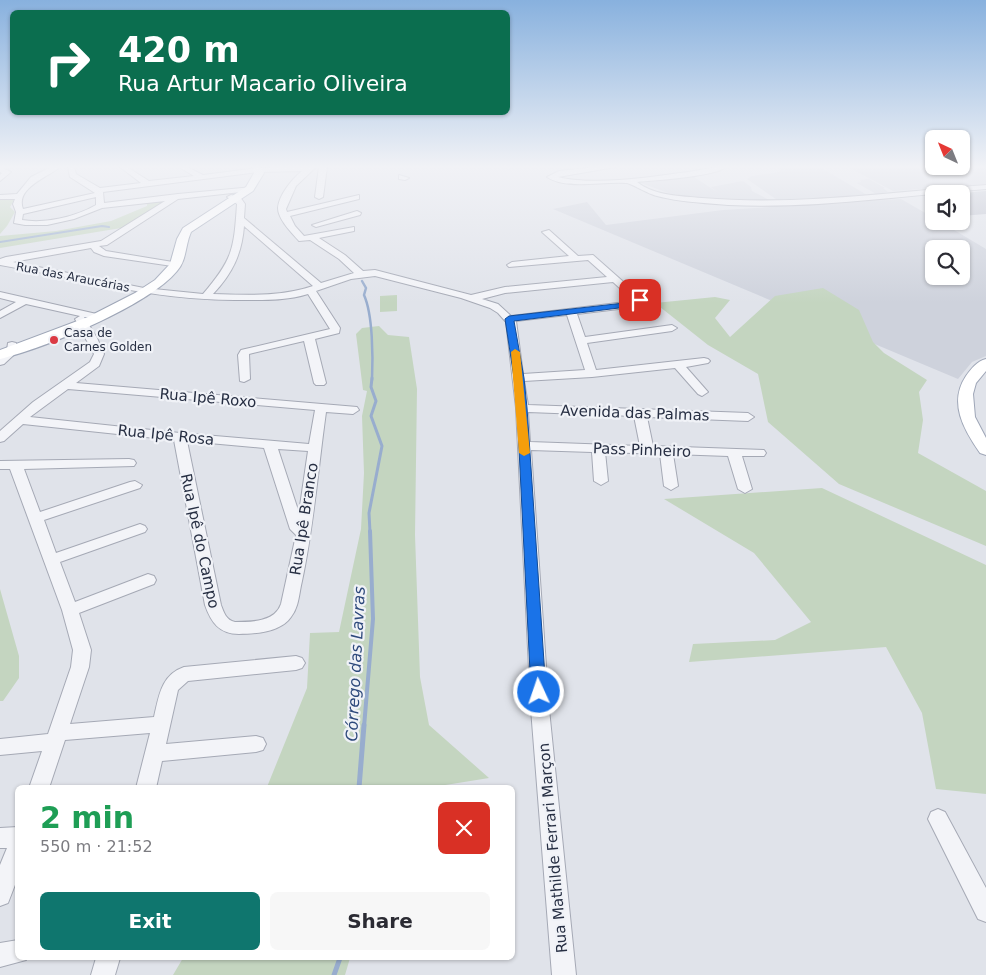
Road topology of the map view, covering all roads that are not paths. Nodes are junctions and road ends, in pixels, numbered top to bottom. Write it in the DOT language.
graph roads {
  1 [pos="20,212"];
  2 [pos="86,212"];
  3 [pos="153,212"];
  4 [pos="211,212"];
  5 [pos="240,212"];
  6 [pos="295,212"];
  7 [pos="308,212"];
  8 [pos="357,213"];
  9 [pos="284,215"];
  10 [pos="240,218"];
  11 [pos="316,225"];
  12 [pos="250,228"];
  13 [pos="238,229"];
  14 [pos="351,229"];
  15 [pos="546,232"];
  16 [pos="322,235"];
  17 [pos="313,238"];
  18 [pos="94,246"];
  19 [pos="576,258"];
  20 [pos="0,262"];
  21 [pos="172,264"];
  22 [pos="512,266"];
  23 [pos="361,274"];
  24 [pos="615,279"];
  25 [pos="315,288"];
  26 [pos="143,290"];
  27 [pos="0,295"];
  28 [pos="207,295"];
  29 [pos="472,298"];
  30 [pos="26,300"];
  31 [pos="571,311"];
  32 [pos="0,315"];
  33 [pos="88,318"];
  34 [pos="509,319"];
  35 [pos="672,328"];
  36 [pos="309,338"];
  37 [pos="581,341"];
  38 [pos="6,350"];
  39 [pos="704,361"];
  40 [pos="0,362"];
  41 [pos="986,363"];
  42 [pos="678,364"];
  43 [pos="592,374"];
  44 [pos="519,378"];
  45 [pos="244,379"];
  46 [pos="320,383"];
  47 [pos="64,385"];
  48 [pos="702,392"];
  49 [pos="323,408"];
  50 [pos="522,408"];
  51 [pos="353,410"];
  52 [pos="640,413"];
  53 [pos="748,418"];
  54 [pos="19,420"];
  55 [pos="986,424"];
  56 [pos="986,434"];
  57 [pos="180,437"];
  58 [pos="0,438"];
  59 [pos="270,445"];
  60 [pos="524,446"];
  61 [pos="314,448"];
  62 [pos="598,448"];
  63 [pos="647,450"];
  64 [pos="666,450"];
  65 [pos="986,450"];
  66 [pos="734,453"];
  67 [pos="759,453"];
  68 [pos="129,463"];
  69 [pos="8,465"];
  70 [pos="601,481"];
  71 [pos="135,485"];
  72 [pos="671,486"];
  73 [pos="745,489"];
  74 [pos="36,518"];
  75 [pos="140,529"];
  76 [pos="303,534"];
  77 [pos="51,560"];
  78 [pos="148,580"];
  79 [pos="70,610"];
  80 [pos="271,624"];
  81 [pos="296,663"];
  82 [pos="161,724"];
  83 [pos="57,738"];
  84 [pos="256,744"];
  85 [pos="0,747"];
  86 [pos="154,753"];
  87 [pos="40,785"];
  88 [pos="147,785"];
  89 [pos="938,819"];
  90 [pos="15,837"];
  91 [pos="0,838"];
  92 [pos="15,854"];
  93 [pos="0,895"];
  94 [pos="986,911"];
  95 [pos="15,952"];
  96 [pos="0,954"];
  97 [pos="107,960"];
  98 [pos="103,975"];
  99 [pos="564,975"];
  1 -- 2 [label="street"];
  3 -- 18 [label="street"];
  4 -- 21 [label="main road"];
  5 -- 10 [label="street"];
  6 -- 9 [label="street"];
  7 -- 11 [label="street"];
  8 -- 11 [label="street"];
  9 -- 17 [label="street"];
  10 -- 12 [label="street"];
  10 -- 13 [label="street"];
  11 -- 16 [label="street"];
  12 -- 13 [label="street"];
  12 -- 25 [label="street"];
  13 -- 28 [label="street"];
  14 -- 16 [label="street"];
  15 -- 19 [label="street"];
  16 -- 17 [label="street"];
  17 -- 23 [label="street"];
  18 -- 20 [label="street"];
  18 -- 21 [label="street"];
  19 -- 22 [label="street"];
  19 -- 24 [label="street"];
  20 -- 26 [label="street, Rua das Araucárias"];
  21 -- 26 [label="main road"];
  23 -- 25 [label="street"];
  23 -- 29 [label="street"];
  24 -- 29 [label="street"];
  24 -- 31 [label="street"];
  25 -- 28 [label="street"];
  25 -- 36 [label="street"];
  26 -- 28 [label="street"];
  26 -- 33 [label="main road"];
  27 -- 30 [label="street"];
  29 -- 34 [label="street"];
  30 -- 32 [label="street"];
  30 -- 33 [label="street"];
  31 -- 34 [label="street"];
  31 -- 37 [label="street"];
  33 -- 38 [label="main road"];
  33 -- 47 [label="street"];
  34 -- 44 [label="street, Rua Mathilde Ferrari Marçon"];
  35 -- 37 [label="street"];
  36 -- 45 [label="street"];
  36 -- 46 [label="street"];
  37 -- 43 [label="street"];
  38 -- 40 [label="street"];
  39 -- 42 [label="street"];
  41 -- 65 [label="main road"];
  42 -- 43 [label="street"];
  42 -- 48 [label="street"];
  43 -- 44 [label="street"];
  44 -- 50 [label="street, Rua Mathilde Ferrari Marçon"];
  47 -- 49 [label="street, Rua Ipê Roxo"];
  47 -- 54 [label="street"];
  49 -- 51 [label="street, Rua Ipê Roxo"];
  49 -- 61 [label="street, Rua Ipê Branco"];
  50 -- 52 [label="street, Avenida das Palmas"];
  50 -- 60 [label="street, Rua Mathilde Ferrari Marçon"];
  52 -- 53 [label="street, Avenida das Palmas"];
  52 -- 63 [label="street"];
  54 -- 57 [label="street, Rua Ipê Rosa"];
  54 -- 58 [label="street"];
  55 -- 56 [label="main road"];
  57 -- 59 [label="street, Rua Ipê Rosa"];
  57 -- 80 [label="street, Rua Ipê do Campo"];
  59 -- 61 [label="street, Rua Ipê Rosa"];
  59 -- 76 [label="street"];
  60 -- 62 [label="street, Pass Pinheiro"];
  60 -- 99 [label="street, Rua Mathilde Ferrari Marçon"];
  61 -- 76 [label="street, Rua Ipê Branco"];
  62 -- 63 [label="street, Pass Pinheiro"];
  62 -- 70 [label="street"];
  63 -- 64 [label="street, Pass Pinheiro"];
  64 -- 66 [label="street, Pass Pinheiro"];
  64 -- 72 [label="street"];
  66 -- 67 [label="street, Pass Pinheiro"];
  66 -- 73 [label="street"];
  68 -- 69 [label="street"];
  69 -- 74 [label="street"];
  71 -- 74 [label="street"];
  74 -- 77 [label="street"];
  75 -- 77 [label="street"];
  76 -- 80 [label="street, Rua Ipê Branco"];
  77 -- 79 [label="street"];
  78 -- 79 [label="street"];
  79 -- 83 [label="street"];
  81 -- 82 [label="street"];
  82 -- 83 [label="street"];
  82 -- 86 [label="street"];
  83 -- 85 [label="street"];
  83 -- 87 [label="street"];
  84 -- 86 [label="street"];
  86 -- 88 [label="street"];
  89 -- 94 [label="street"];
  90 -- 91 [label="street"];
  92 -- 93 [label="street"];
  95 -- 96 [label="street"];
  97 -- 98 [label="street"];
}
